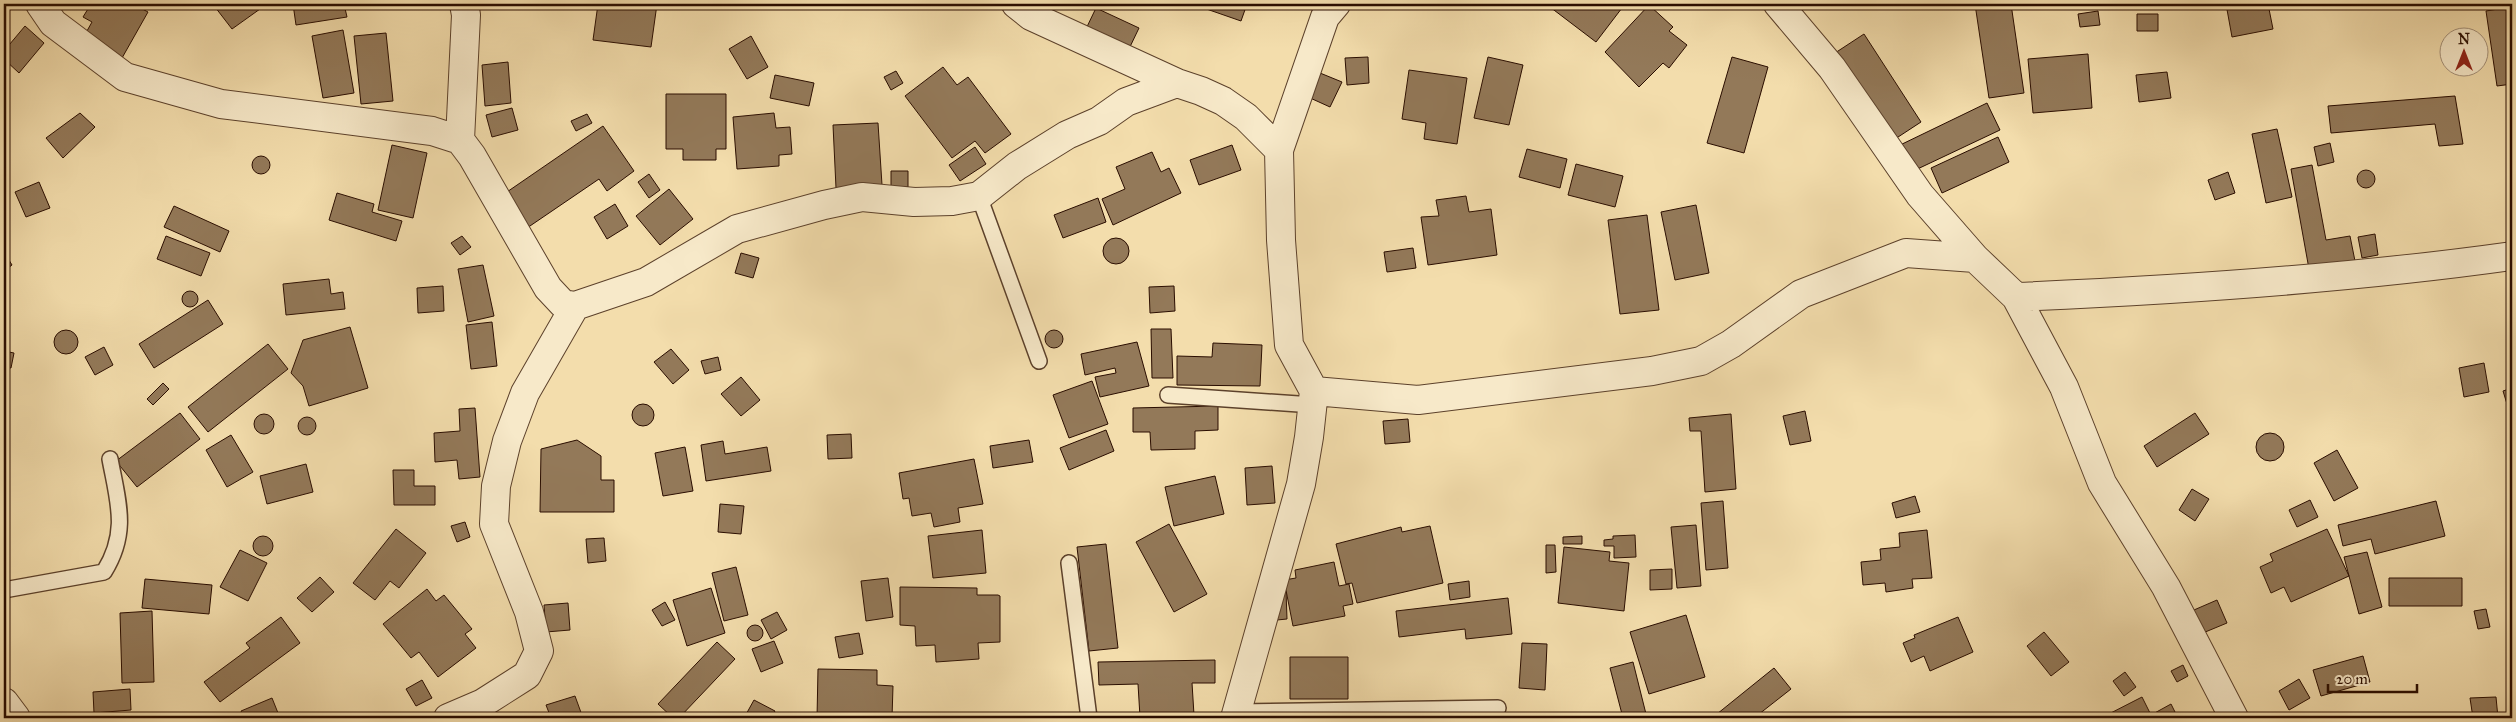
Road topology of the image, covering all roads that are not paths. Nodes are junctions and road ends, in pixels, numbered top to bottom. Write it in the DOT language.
graph roads {
  1 [pos="40,4"];
  2 [pos="464,4"];
  3 [pos="1016,4"];
  4 [pos="1336,4"];
  5 [pos="1778,4"];
  6 [pos="1177,83"];
  7 [pos="460,140"];
  8 [pos="1279,150"];
  9 [pos="979,196"];
  10 [pos="2512,256"];
  11 [pos="1975,258"];
  12 [pos="2016,297"];
  13 [pos="575,306"];
  14 [pos="1039,360"];
  15 [pos="1168,395"];
  16 [pos="1313,398"];
  17 [pos="110,459"];
  18 [pos="1069,563"];
  19 [pos="4,590"];
  20 [pos="4,702"];
  21 [pos="1498,708"];
  22 [pos="1236,715"];
  23 [pos="16,718"];
  24 [pos="448,718"];
  25 [pos="1089,718"];
  26 [pos="2234,718"];
  1 -- 7 [label="street"];
  2 -- 7 [label="street"];
  3 -- 6 [label="street"];
  4 -- 8 [label="street"];
  5 -- 11 [label="street"];
  6 -- 8 [label="street"];
  6 -- 9 [label="street"];
  7 -- 13 [label="street"];
  8 -- 16 [label="street"];
  9 -- 13 [label="street"];
  9 -- 14 [label="lane"];
  10 -- 12 [label="street"];
  11 -- 12 [label="street"];
  11 -- 16 [label="street"];
  12 -- 26 [label="street"];
  13 -- 24 [label="street"];
  15 -- 16 [label="lane"];
  16 -- 22 [label="street"];
  17 -- 19 [label="lane"];
  18 -- 25 [label="lane"];
  20 -- 23 [label="street"];
  21 -- 22 [label="lane"];
}
